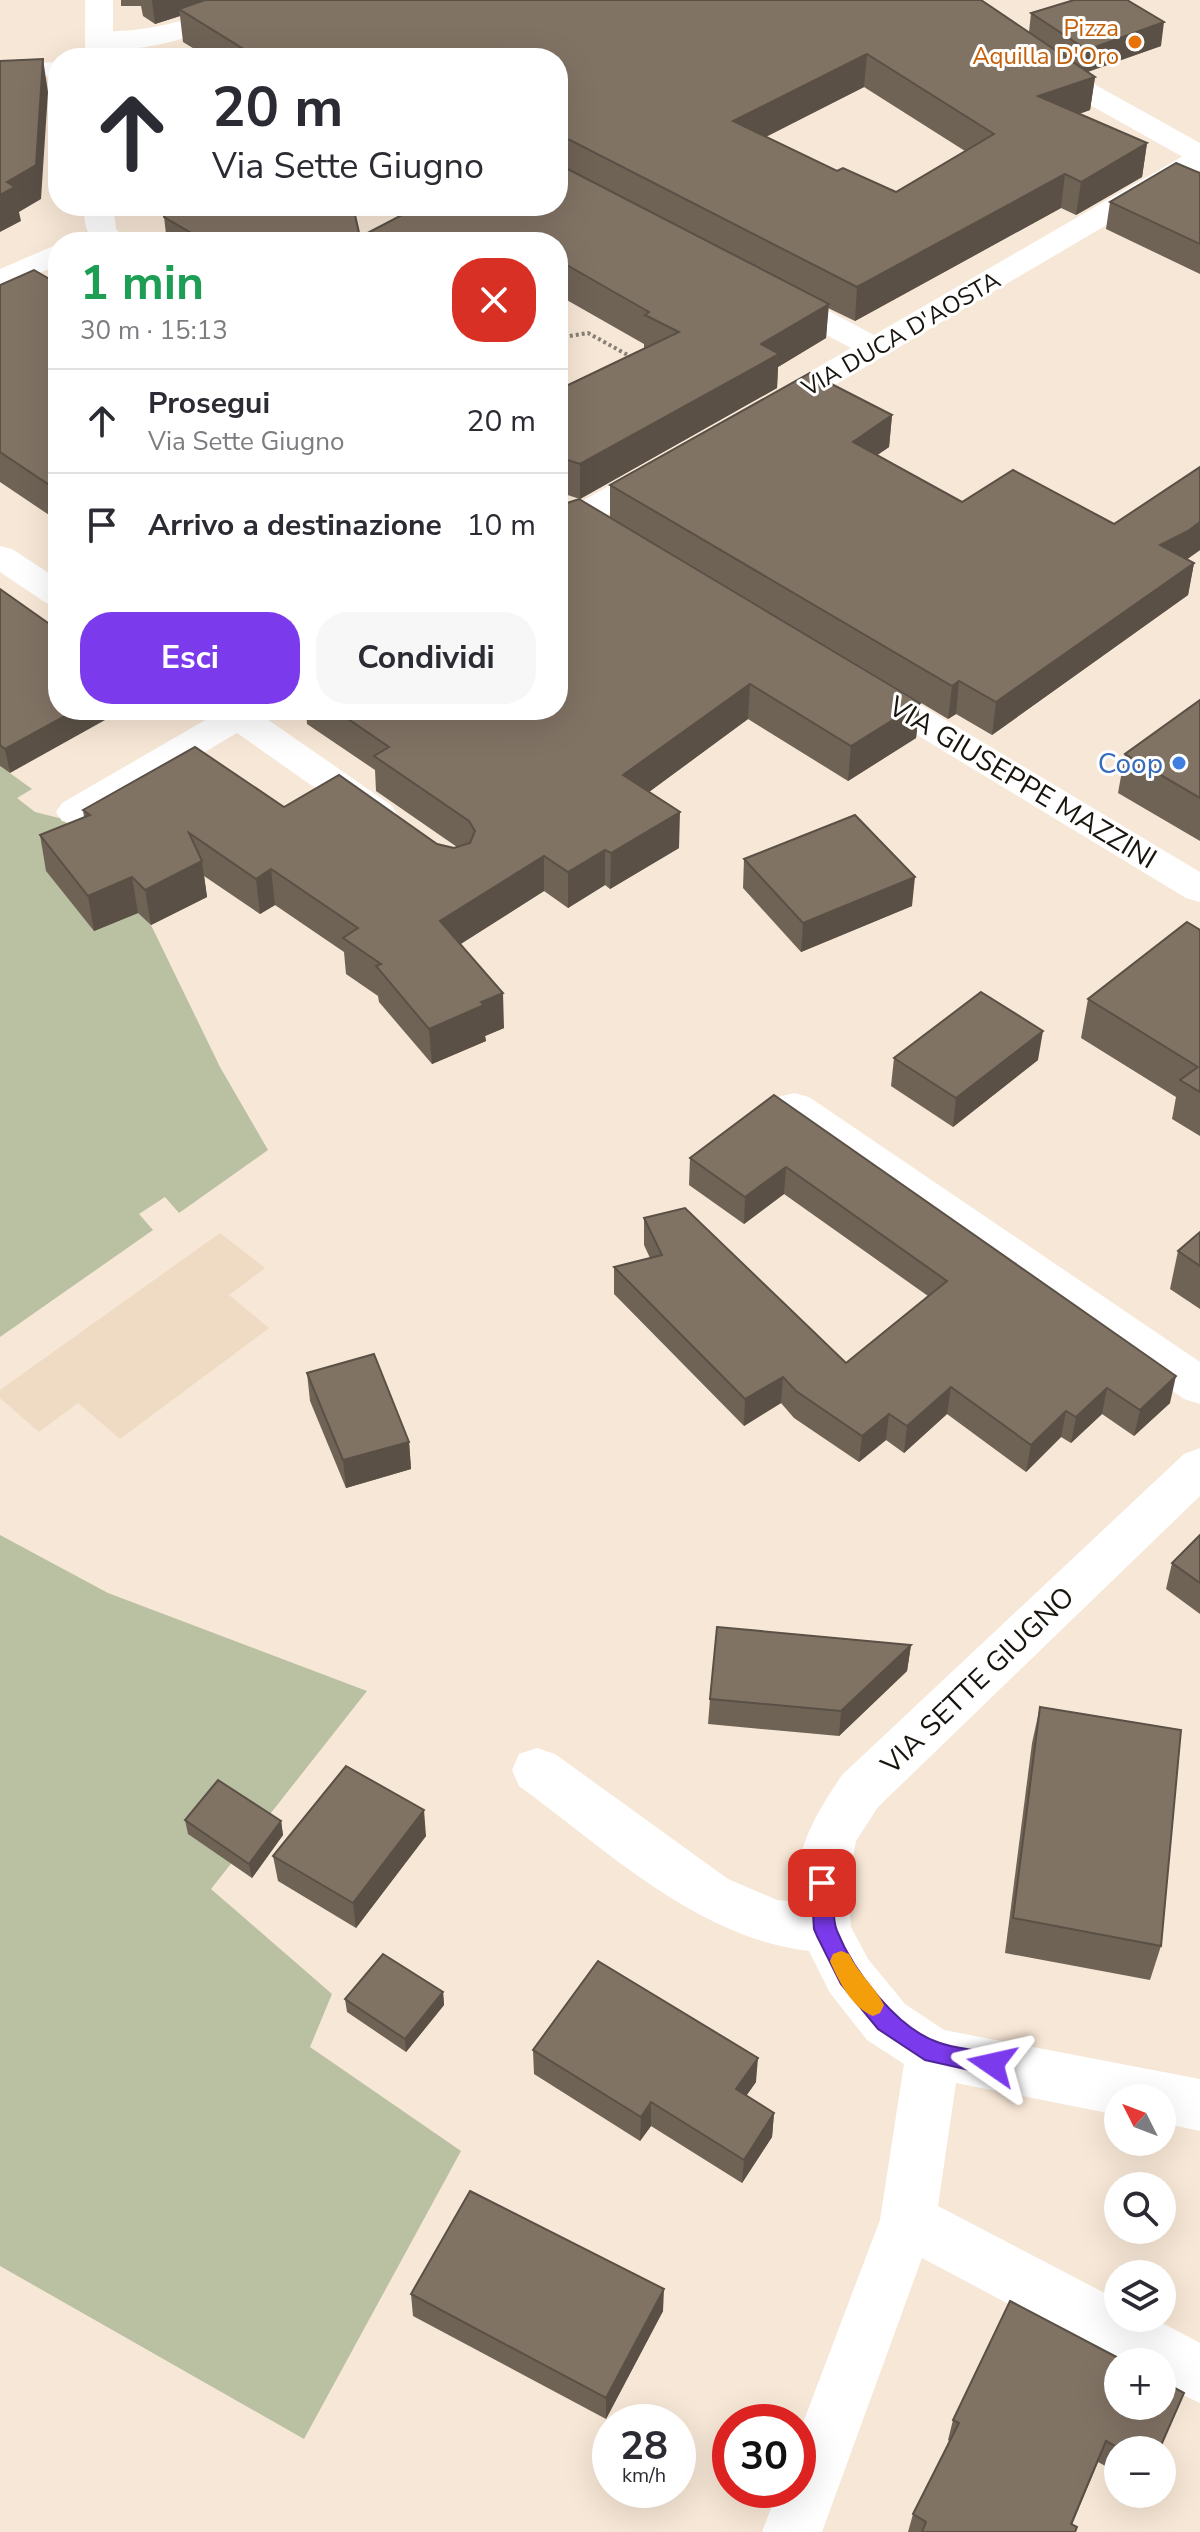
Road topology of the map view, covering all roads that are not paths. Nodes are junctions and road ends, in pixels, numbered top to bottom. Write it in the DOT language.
graph roads {
  1 [pos="99,0"];
  2 [pos="265,0"];
  3 [pos="950,0"];
  4 [pos="100,48"];
  5 [pos="104,48"];
  6 [pos="48,70"];
  7 [pos="0,72"];
  8 [pos="1200,156"];
  9 [pos="48,258"];
  10 [pos="0,281"];
  11 [pos="752,283"];
  12 [pos="877,349"];
  13 [pos="742,425"];
  14 [pos="688,455"];
  15 [pos="568,515"];
  16 [pos="568,517"];
  17 [pos="619,540"];
  18 [pos="0,556"];
  19 [pos="48,588"];
  20 [pos="835,670"];
  21 [pos="226,720"];
  22 [pos="250,720"];
  23 [pos="75,812"];
  24 [pos="404,832"];
  25 [pos="1200,889"];
  26 [pos="794,1108"];
  27 [pos="1200,1386"];
  28 [pos="1200,1467"];
  29 [pos="537,1770"];
  30 [pos="825,1929"];
  31 [pos="933,2053"];
  32 [pos="1200,2105"];
  33 [pos="908,2220"];
  34 [pos="1200,2374"];
  35 [pos="792,2532"];
  1 -- 4 [label="street"];
  2 -- 5 [label="street"];
  3 -- 8 [label="street"];
  6 -- 7 [label="lane"];
  8 -- 12 [label="street, VIA DUCA D'AOSTA"];
  9 -- 10 [label="street"];
  11 -- 12 [label="street"];
  12 -- 13 [label="street, VIA DUCA D'AOSTA"];
  14 -- 15 [label="street"];
  16 -- 17 [label="street"];
  18 -- 19 [label="street"];
  20 -- 25 [label="street, VIA GIUSEPPE MAZZINI"];
  21 -- 23 [label="street"];
  22 -- 24 [label="street"];
  26 -- 27 [label="street"];
  28 -- 30 [label="street, VIA SETTE GIUGNO"];
  29 -- 30 [label="street"];
  30 -- 31 [label="street"];
  31 -- 32 [label="street"];
  31 -- 33 [label="street"];
  33 -- 34 [label="street"];
  33 -- 35 [label="street"];
}
